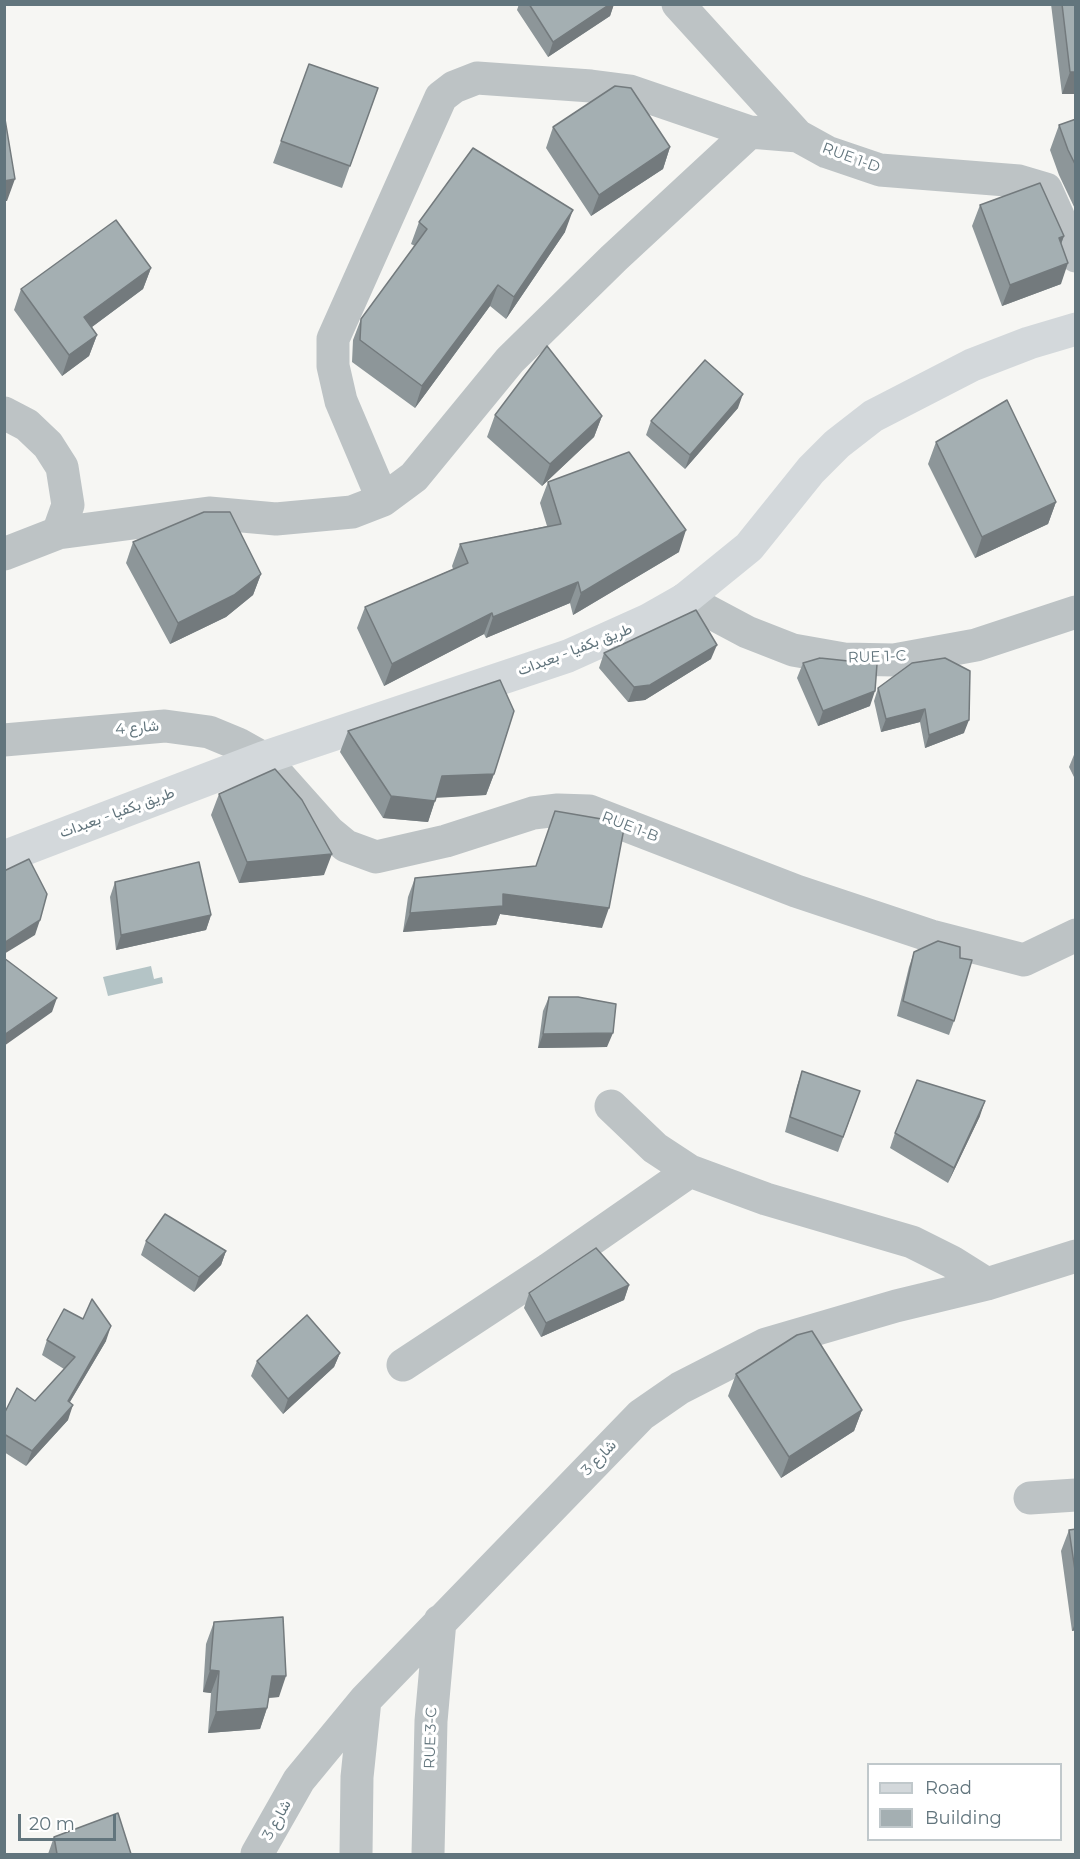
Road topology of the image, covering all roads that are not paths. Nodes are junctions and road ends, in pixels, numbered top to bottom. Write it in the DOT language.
graph roads {
  1 [pos="678,4"];
  2 [pos="750,132"];
  3 [pos="798,136"];
  4 [pos="1076,256"];
  5 [pos="1076,329"];
  6 [pos="4,413"];
  7 [pos="383,500"];
  8 [pos="58,532"];
  9 [pos="4,554"];
  10 [pos="685,600"];
  11 [pos="1076,612"];
  12 [pos="4,740"];
  13 [pos="264,758"];
  14 [pos="4,857"];
  15 [pos="1076,935"];
  16 [pos="611,1106"];
  17 [pos="690,1171"];
  18 [pos="1076,1256"];
  19 [pos="987,1284"];
  20 [pos="403,1365"];
  21 [pos="1076,1496"];
  22 [pos="1030,1498"];
  23 [pos="440,1621"];
  24 [pos="365,1700"];
  25 [pos="257,1854"];
  26 [pos="356,1854"];
  27 [pos="428,1854"];
  1 -- 3 [label="street, RUE 1-D"];
  2 -- 3 [label="street"];
  2 -- 7 [label="street"];
  2 -- 7 [label="street"];
  3 -- 4 [label="street, RUE 1-D"];
  5 -- 10 [label="main road, طريق بكفيا - بعبدات"];
  6 -- 8 [label="street"];
  7 -- 8 [label="street"];
  8 -- 9 [label="street"];
  10 -- 11 [label="street, RUE 1-C"];
  10 -- 13 [label="main road, طريق بكفيا - بعبدات"];
  12 -- 13 [label="street, شارع 4"];
  13 -- 14 [label="main road, طريق بكفيا - بعبدات"];
  13 -- 15 [label="street, RUE 1-B"];
  16 -- 17 [label="street"];
  17 -- 19 [label="street"];
  17 -- 20 [label="street"];
  18 -- 19 [label="street, شارع 3"];
  19 -- 23 [label="street, شارع 3"];
  21 -- 22 [label="street"];
  23 -- 24 [label="street, شارع 3"];
  23 -- 27 [label="street, RUE 3-C"];
  24 -- 25 [label="street, شارع 3"];
  24 -- 26 [label="street"];
}
